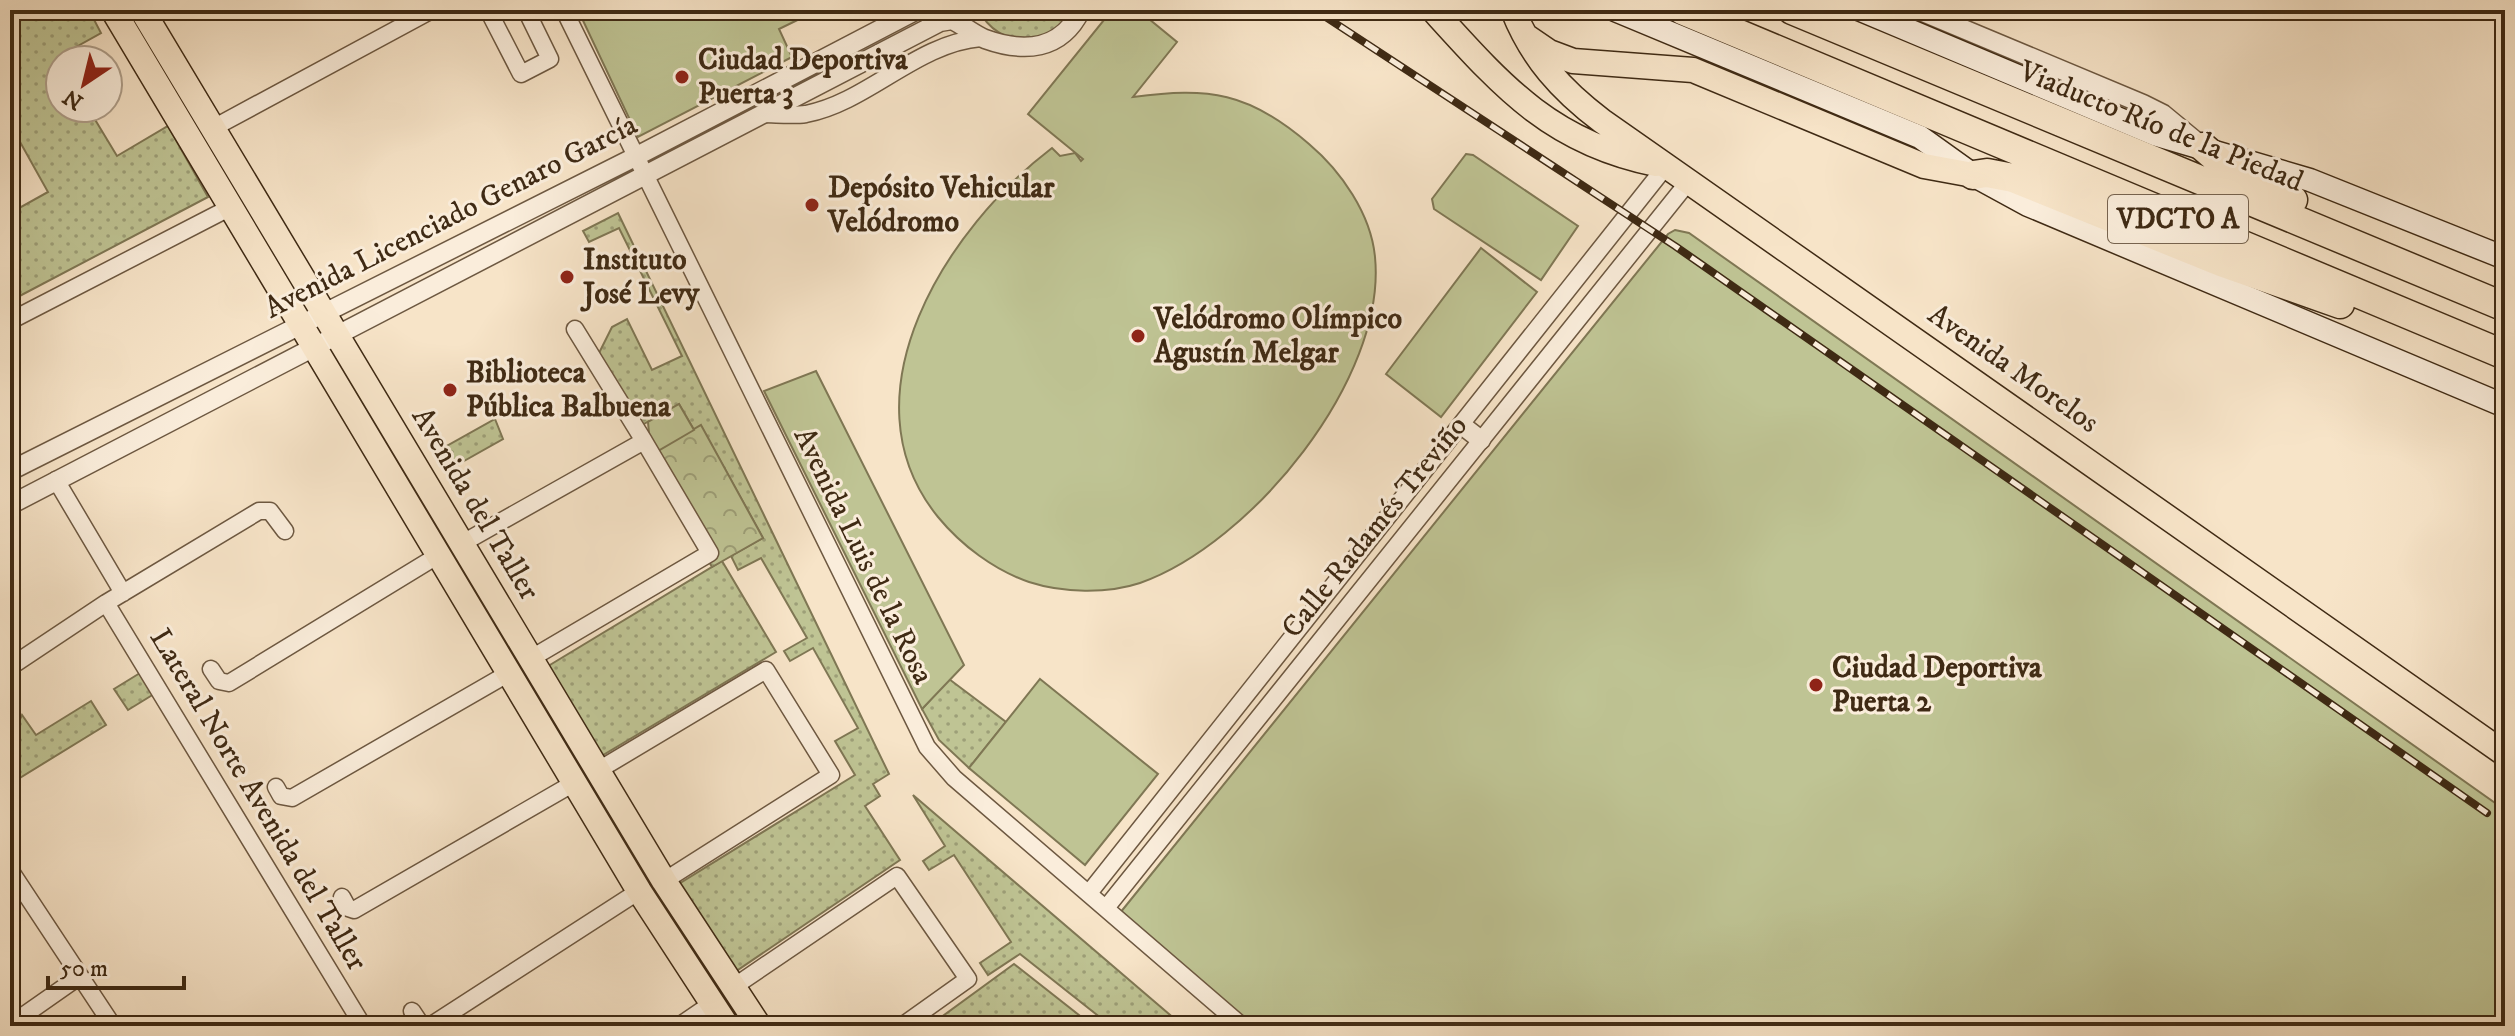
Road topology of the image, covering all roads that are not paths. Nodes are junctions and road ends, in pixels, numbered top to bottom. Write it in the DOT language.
graph roads {
  1 [pos="113,10"];
  2 [pos="432,10"];
  3 [pos="488,10"];
  4 [pos="526,10"];
  5 [pos="564,10"];
  6 [pos="917,10"];
  7 [pos="1081,10"];
  8 [pos="1433,10"];
  9 [pos="1513,10"];
  10 [pos="1615,10"];
  11 [pos="1682,10"];
  12 [pos="1792,10"];
  13 [pos="1861,10"];
  14 [pos="1918,10"];
  15 [pos="148,12"];
  16 [pos="1522,33"];
  17 [pos="182,75"];
  18 [pos="161,88"];
  19 [pos="215,127"];
  20 [pos="2203,147"];
  21 [pos="635,157"];
  22 [pos="1666,166"];
  23 [pos="1973,175"];
  24 [pos="645,176"];
  25 [pos="1689,181"];
  26 [pos="233,206"];
  27 [pos="2505,258"];
  28 [pos="2430,275"];
  29 [pos="2505,307"];
  30 [pos="324,311"];
  31 [pos="10,321"];
  32 [pos="302,322"];
  33 [pos="575,329"];
  34 [pos="338,334"];
  35 [pos="2457,335"];
  36 [pos="316,346"];
  37 [pos="2505,355"];
  38 [pos="2505,406"];
  39 [pos="1463,426"];
  40 [pos="1481,440"];
  41 [pos="644,441"];
  42 [pos="10,471"];
  43 [pos="56,480"];
  44 [pos="10,505"];
  45 [pos="285,531"];
  46 [pos="461,544"];
  47 [pos="437,556"];
  48 [pos="123,593"];
  49 [pos="106,603"];
  50 [pos="530,659"];
  51 [pos="10,667"];
  52 [pos="211,669"];
  53 [pos="509,673"];
  54 [pos="558,706"];
  55 [pos="536,719"];
  56 [pos="2505,754"];
  57 [pos="597,771"];
  58 [pos="574,783"];
  59 [pos="276,787"];
  60 [pos="10,870"];
  61 [pos="664,881"];
  62 [pos="639,891"];
  63 [pos="1089,893"];
  64 [pos="342,897"];
  65 [pos="1106,908"];
  66 [pos="80,976"];
  67 [pos="732,988"];
  68 [pos="711,1004"];
  69 [pos="412,1011"];
  70 [pos="10,1025"];
  71 [pos="113,1026"];
  72 [pos="363,1026"];
  73 [pos="422,1026"];
  74 [pos="430,1026"];
  75 [pos="679,1026"];
  76 [pos="727,1026"];
  77 [pos="759,1026"];
  78 [pos="902,1026"];
  79 [pos="1242,1026"];
  1 -- 18 [label="main road, Avenida del Taller"];
  2 -- 19 [label="street"];
  3 -- 4 [label="street"];
  5 -- 21 [label="street, Avenida Luis de la Rosa"];
  6 -- 21 [label="street, Avenida Licenciado Genaro García"];
  7 -- 24 [label="street, Avenida Licenciado Genaro García"];
  8 -- 22 [label="main road"];
  9 -- 16 [label="main road, Avenida Morelos"];
  10 -- 23 [label="main road"];
  11 -- 35 [label="highway, VDCTO A"];
  12 -- 28 [label="highway, Viaducto Río de la Piedad / VDCTO A"];
  13 -- 20 [label="main road, Viaducto Río de la Piedad"];
  14 -- 20 [label="street"];
  15 -- 17 [label="main road, Avenida del Taller"];
  16 -- 22 [label="main road, Avenida Morelos"];
  16 -- 23 [label="main road"];
  17 -- 18 [label="main road"];
  17 -- 19 [label="main road, Avenida del Taller"];
  18 -- 26 [label="main road, Avenida del Taller"];
  19 -- 30 [label="main road, Avenida del Taller"];
  20 -- 27 [label="main road, Viaducto Río de la Piedad"];
  20 -- 28 [label="highway"];
  21 -- 24 [label="street, Avenida Luis de la Rosa"];
  21 -- 30 [label="street, Avenida Licenciado Genaro García"];
  22 -- 25 [label="main road, Avenida Morelos"];
  22 -- 39 [label="street, Calle Radamés Treviño"];
  23 -- 35 [label="highway"];
  23 -- 38 [label="main road"];
  24 -- 34 [label="street, Avenida Licenciado Genaro García"];
  24 -- 63 [label="street, Avenida Luis de la Rosa"];
  25 -- 40 [label="street, Calle Radamés Treviño"];
  25 -- 56 [label="main road, Avenida Morelos"];
  26 -- 31 [label="street"];
  26 -- 32 [label="main road, Avenida del Taller"];
  28 -- 29 [label="highway, Viaducto Río de la Piedad / VDCTO A"];
  30 -- 32 [label="street, Avenida Licenciado Genaro García"];
  30 -- 34 [label="main road, Avenida del Taller"];
  32 -- 36 [label="main road, Avenida del Taller"];
  32 -- 42 [label="street, Avenida Licenciado Genaro García"];
  33 -- 41 [label="street"];
  34 -- 36 [label="street, Avenida Licenciado Genaro García"];
  34 -- 46 [label="main road, Avenida del Taller"];
  35 -- 37 [label="highway, VDCTO A"];
  36 -- 43 [label="street, Avenida Licenciado Genaro García"];
  36 -- 47 [label="main road, Avenida del Taller"];
  39 -- 40 [label="street"];
  39 -- 63 [label="street, Calle Radamés Treviño"];
  40 -- 65 [label="street, Calle Radamés Treviño"];
  41 -- 46 [label="street"];
  41 -- 50 [label="street"];
  43 -- 44 [label="street, Avenida Licenciado Genaro García"];
  43 -- 48 [label="street"];
  45 -- 48 [label="street"];
  46 -- 50 [label="main road, Avenida del Taller"];
  47 -- 52 [label="street"];
  47 -- 53 [label="main road, Avenida del Taller"];
  48 -- 49 [label="street"];
  49 -- 51 [label="street"];
  49 -- 72 [label="street, Lateral Norte Avenida del Taller"];
  50 -- 54 [label="main road, Avenida del Taller"];
  53 -- 55 [label="main road, Avenida del Taller"];
  53 -- 59 [label="street"];
  54 -- 55 [label="main road"];
  54 -- 57 [label="main road, Avenida del Taller"];
  55 -- 58 [label="main road, Avenida del Taller"];
  57 -- 61 [label="main road, Avenida del Taller"];
  57 -- 61 [label="street"];
  58 -- 62 [label="main road, Avenida del Taller"];
  58 -- 64 [label="street"];
  60 -- 66 [label="street"];
  61 -- 67 [label="main road, Avenida del Taller"];
  62 -- 68 [label="main road, Avenida del Taller"];
  62 -- 74 [label="street"];
  63 -- 65 [label="street, Avenida Luis de la Rosa"];
  65 -- 79 [label="street, Avenida Luis de la Rosa"];
  66 -- 70 [label="street"];
  66 -- 71 [label="street"];
  67 -- 77 [label="main road, Avenida del Taller"];
  67 -- 78 [label="street"];
  68 -- 75 [label="street"];
  68 -- 76 [label="main road, Avenida del Taller"];
  69 -- 73 [label="street"];
}
